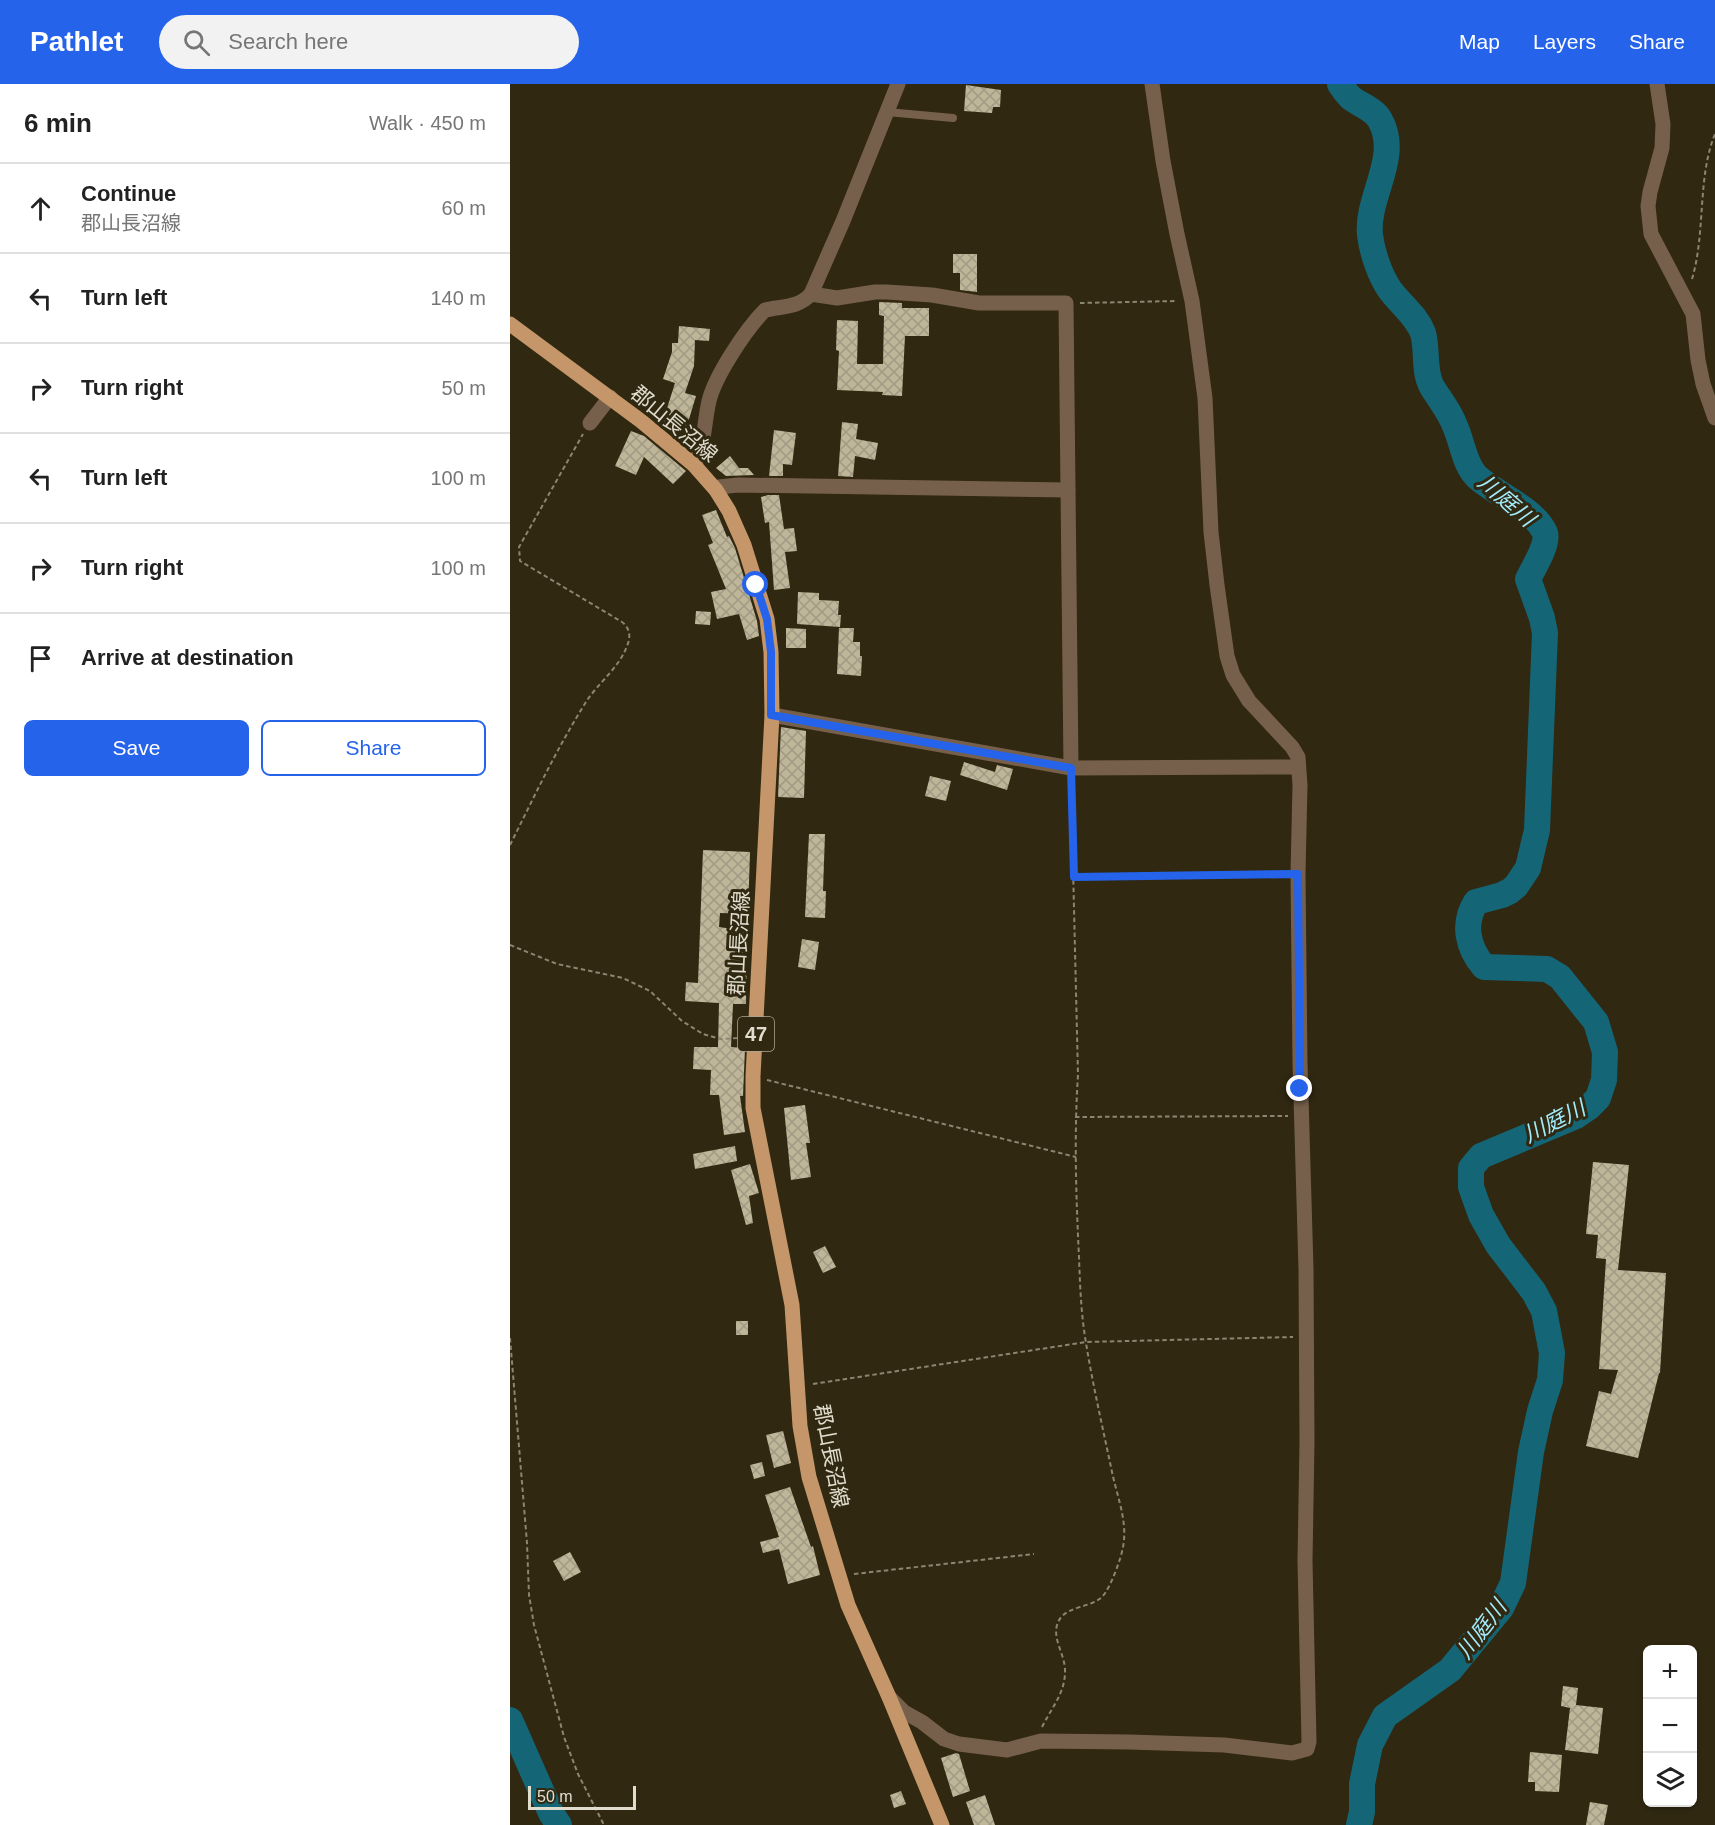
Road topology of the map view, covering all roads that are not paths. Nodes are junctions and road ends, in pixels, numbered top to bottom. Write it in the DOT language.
graph roads {
  1 [pos="898,84"];
  2 [pos="1152,84"];
  3 [pos="1657,84"];
  4 [pos="887,112"];
  5 [pos="953,118"];
  6 [pos="811,294"];
  7 [pos="510,324"];
  8 [pos="610,397"];
  9 [pos="1715,418"];
  10 [pos="590,423"];
  11 [pos="694,465"];
  12 [pos="716,490"];
  13 [pos="1068,490"];
  14 [pos="771,715"];
  15 [pos="1298,767"];
  16 [pos="1071,768"];
  17 [pos="889,1697"];
  18 [pos="942,1825"];
  1 -- 4 [label="street"];
  2 -- 15 [label="street"];
  3 -- 9 [label="street"];
  4 -- 5 [label="lane"];
  4 -- 6 [label="street"];
  6 -- 11 [label="street"];
  6 -- 13 [label="street"];
  7 -- 8 [label="main road, 郡山長沼線 / 47"];
  8 -- 10 [label="street"];
  8 -- 11 [label="main road, 郡山長沼線 / 47"];
  11 -- 12 [label="main road, 郡山長沼線 / 47"];
  12 -- 13 [label="street"];
  12 -- 14 [label="main road, 郡山長沼線 / 47"];
  13 -- 16 [label="street"];
  14 -- 16 [label="street"];
  14 -- 17 [label="main road, 郡山長沼線 / 47"];
  15 -- 16 [label="street"];
  15 -- 17 [label="street"];
  17 -- 18 [label="main road, 郡山長沼線 / 47"];
}
